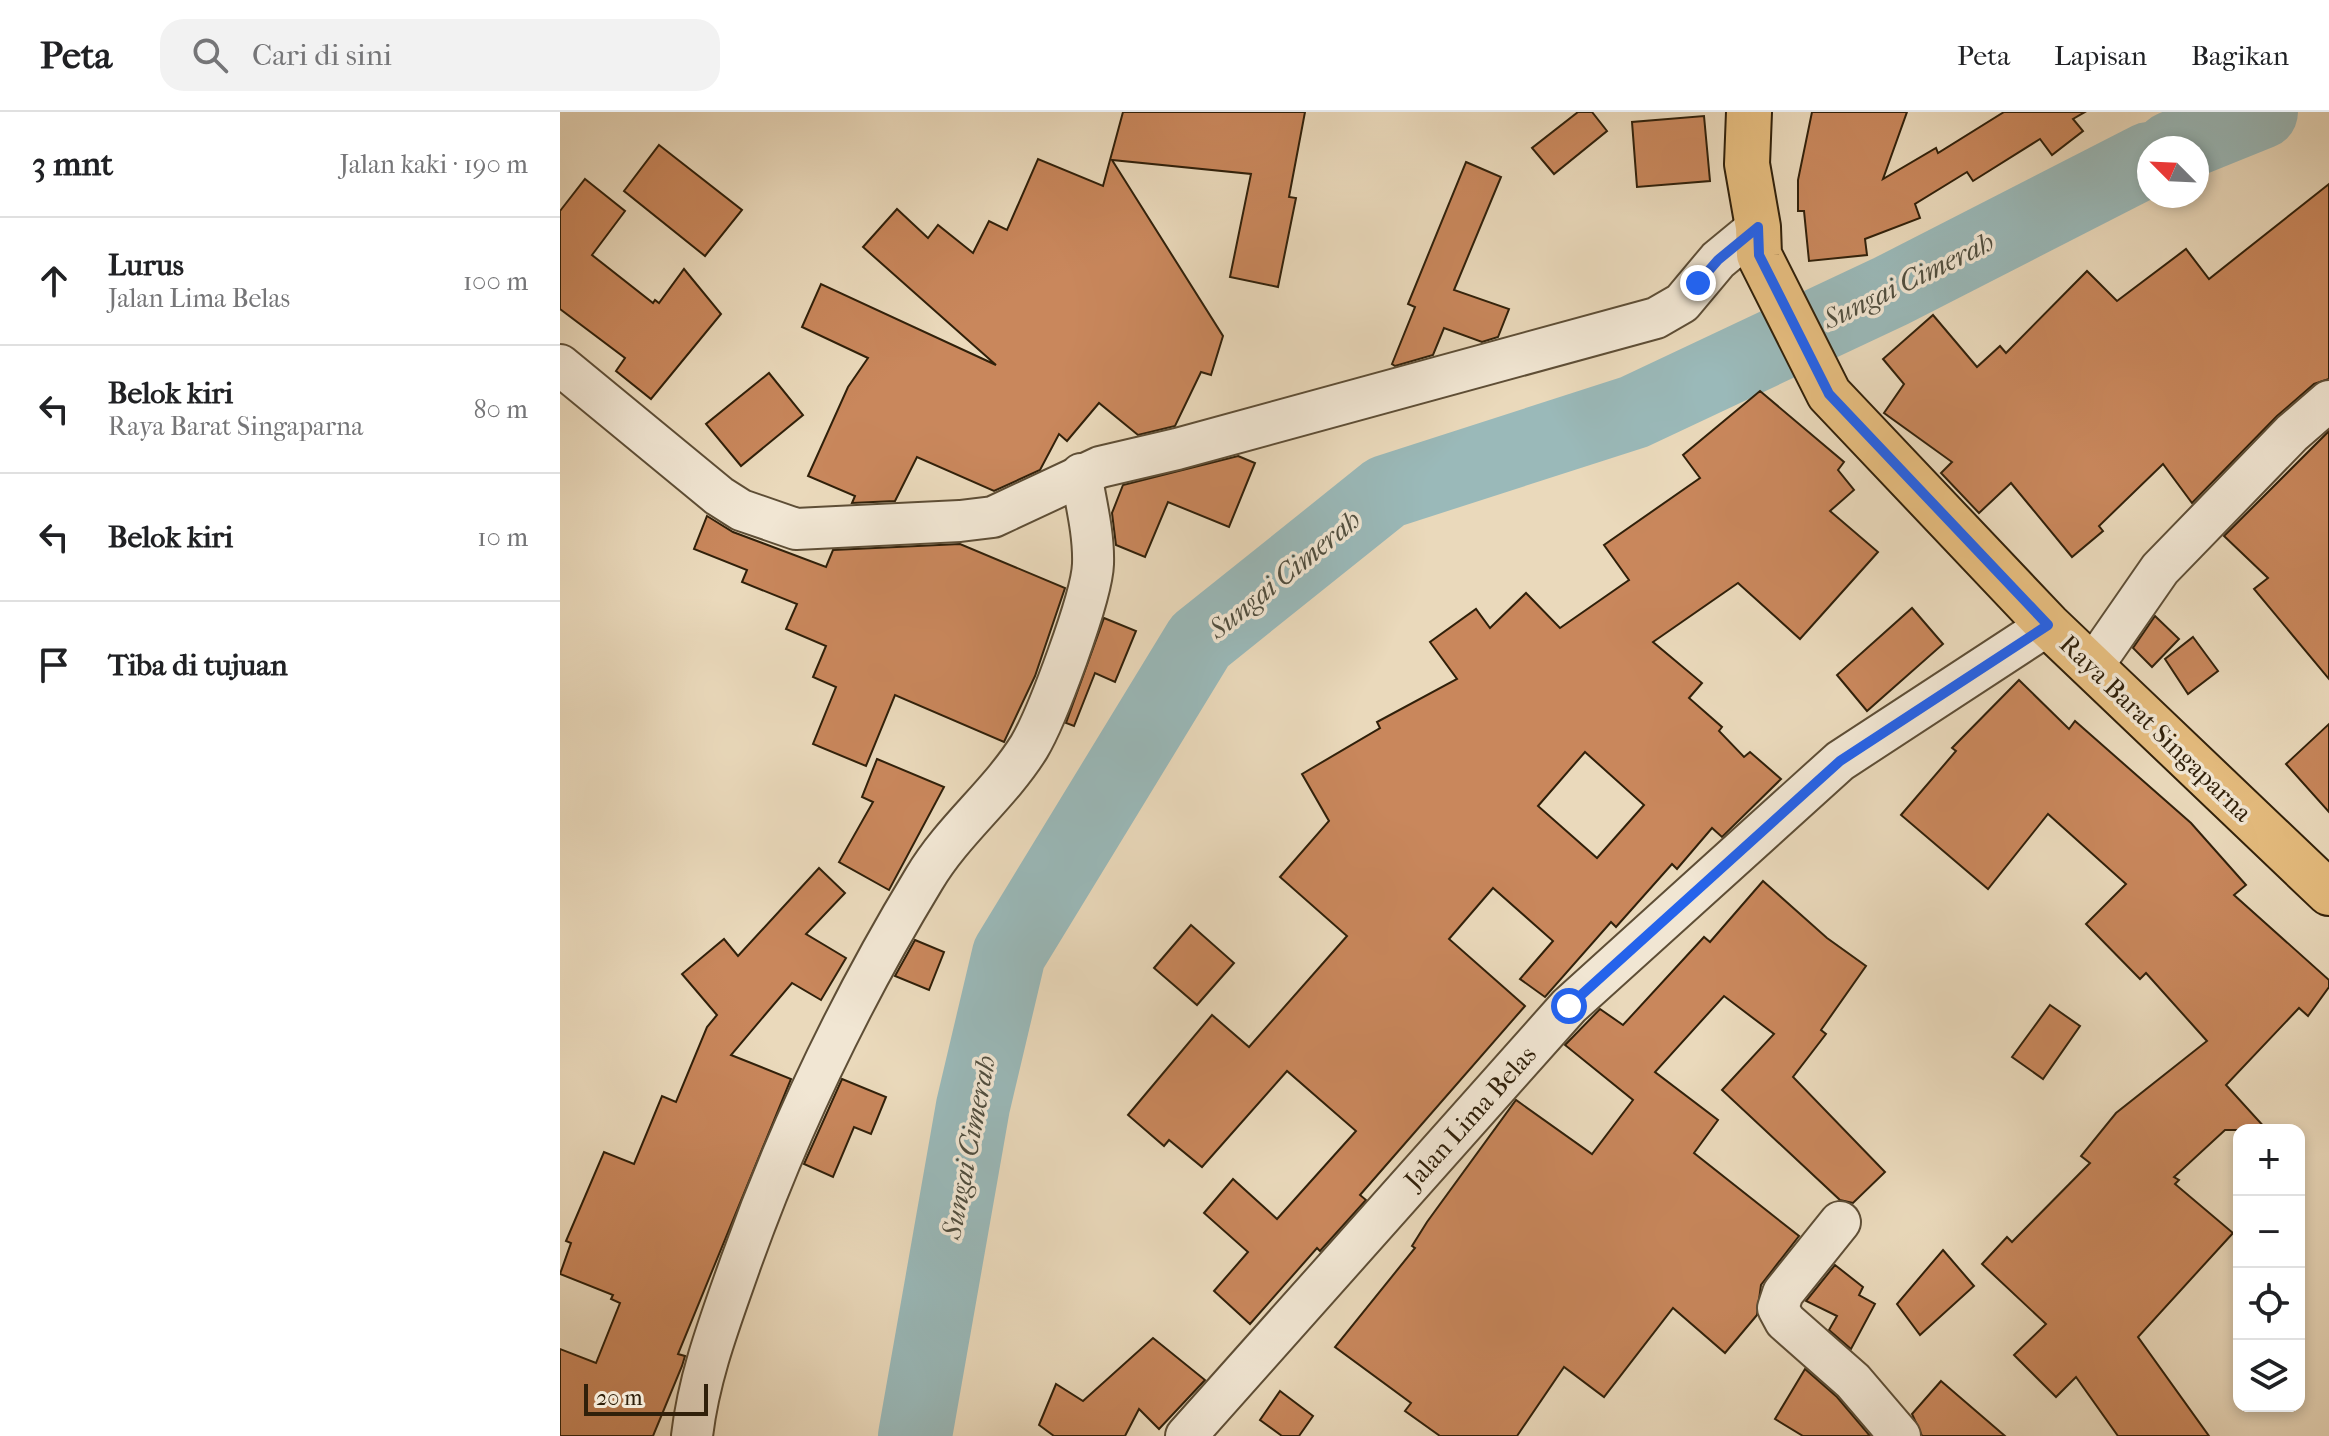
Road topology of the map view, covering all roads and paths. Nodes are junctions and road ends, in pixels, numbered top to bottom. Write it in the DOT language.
graph roads {
  1 [pos="1749,112"];
  2 [pos="1759,241"];
  3 [pos="560,365"];
  4 [pos="2329,401"];
  5 [pos="1081,474"];
  6 [pos="2048,625"];
  7 [pos="2092,667"];
  8 [pos="2329,893"];
  9 [pos="1840,1222"];
  10 [pos="692,1436"];
  11 [pos="1186,1436"];
  12 [pos="1900,1436"];
  1 -- 2 [label="main road, Raya Barat Singaparna"];
  2 -- 5 [label="street"];
  2 -- 6 [label="main road, Raya Barat Singaparna"];
  3 -- 5 [label="street"];
  4 -- 7 [label="street"];
  5 -- 10 [label="street"];
  6 -- 7 [label="main road, Raya Barat Singaparna"];
  6 -- 11 [label="street, Jalan Lima Belas"];
  7 -- 8 [label="main road, Raya Barat Singaparna"];
  9 -- 12 [label="street"];
}
